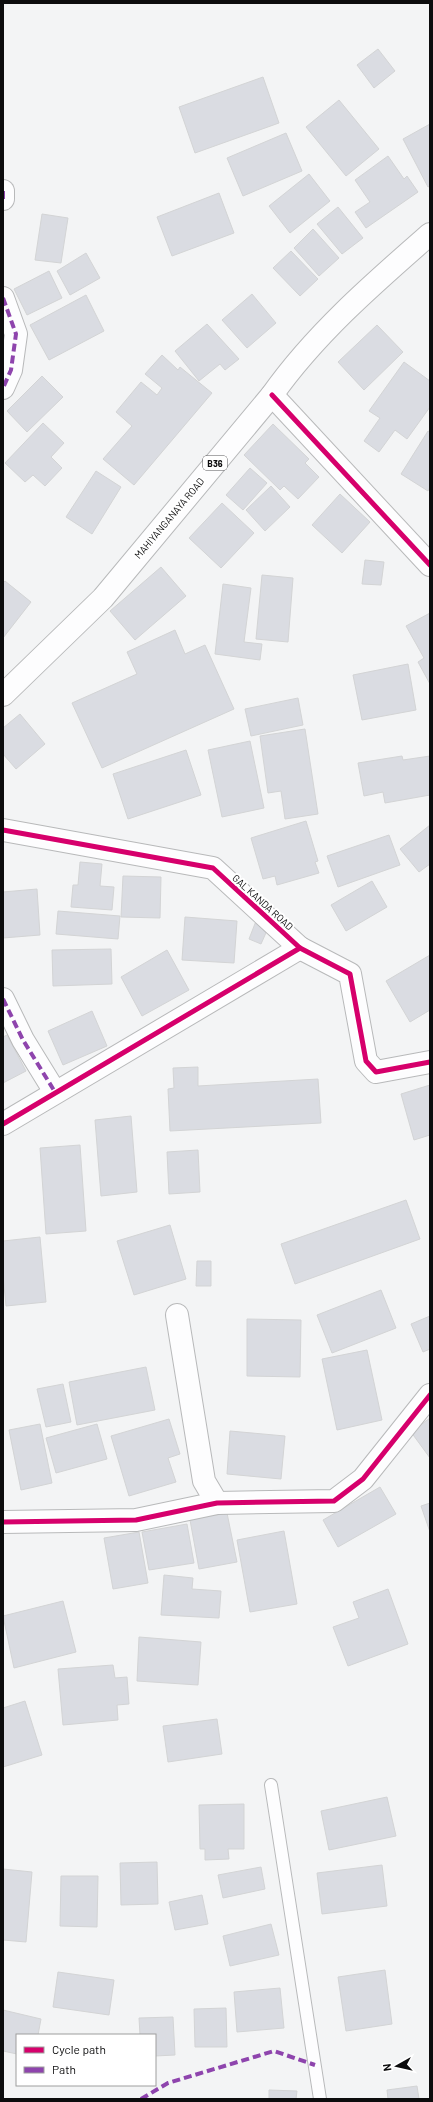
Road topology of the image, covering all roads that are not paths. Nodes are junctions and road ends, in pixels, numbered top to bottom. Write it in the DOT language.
graph roads {
  1 [pos="3,191"];
  2 [pos="3,199"];
  3 [pos="430,234"];
  4 [pos="3,298"];
  5 [pos="3,388"];
  6 [pos="272,395"];
  7 [pos="430,565"];
  8 [pos="3,695"];
  9 [pos="3,830"];
  10 [pos="300,948"];
  11 [pos="3,999"];
  12 [pos="430,1062"];
  13 [pos="55,1092"];
  14 [pos="3,1124"];
  15 [pos="177,1315"];
  16 [pos="430,1395"];
  17 [pos="217,1503"];
  18 [pos="3,1522"];
  19 [pos="271,1785"];
  20 [pos="320,2099"];
  1 -- 2 [label="street"];
  3 -- 6 [label="street, MAHIYANGANAYA ROAD / B36"];
  4 -- 5 [label="street"];
  6 -- 7 [label="street"];
  6 -- 8 [label="street, MAHIYANGANAYA ROAD / B36"];
  9 -- 10 [label="street, GAL KANDA ROAD"];
  10 -- 12 [label="street, GAL KANDA ROAD"];
  10 -- 13 [label="street"];
  11 -- 13 [label="street"];
  13 -- 14 [label="street"];
  15 -- 17 [label="street"];
  16 -- 17 [label="street"];
  17 -- 18 [label="street"];
  19 -- 20 [label="lane"];
}
